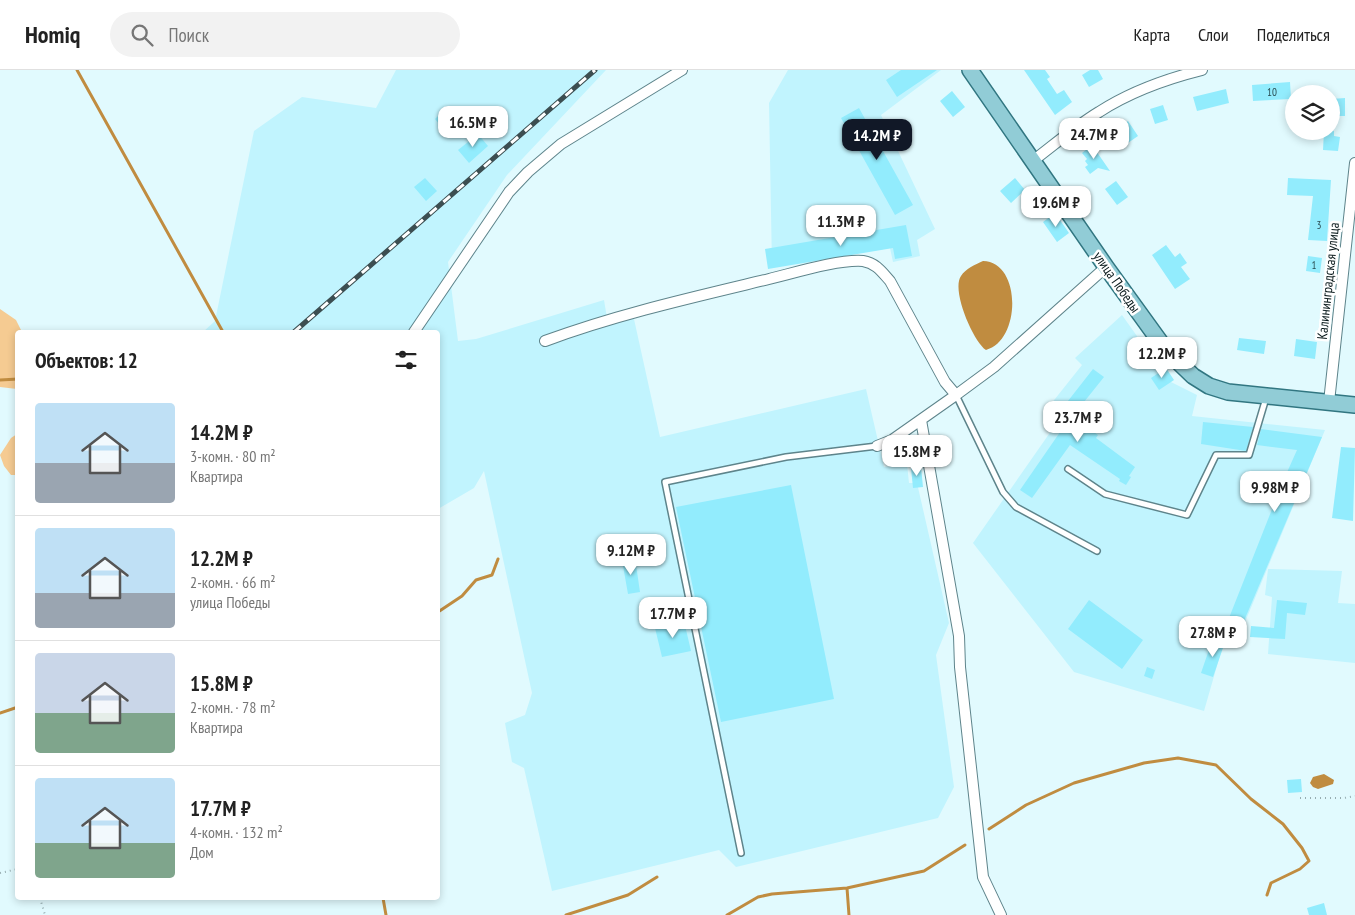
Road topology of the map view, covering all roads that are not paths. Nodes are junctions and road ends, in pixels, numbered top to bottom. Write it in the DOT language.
graph roads {
  1 [pos="682,70"];
  2 [pos="970,70"];
  3 [pos="1202,70"];
  4 [pos="1034,160"];
  5 [pos="1355,162"];
  6 [pos="1106,267"];
  7 [pos="415,330"];
  8 [pos="545,341"];
  9 [pos="956,395"];
  10 [pos="1267,396"];
  11 [pos="1329,402"];
  12 [pos="1355,405"];
  13 [pos="921,420"];
  14 [pos="877,446"];
  15 [pos="1068,469"];
  16 [pos="1097,551"];
  17 [pos="741,853"];
  18 [pos="1001,915"];
  1 -- 7 [label="street"];
  2 -- 4 [label="main road, улица Победы"];
  3 -- 4 [label="street"];
  4 -- 6 [label="main road, улица Победы"];
  5 -- 11 [label="street, Калининградская улица"];
  6 -- 9 [label="street"];
  6 -- 10 [label="main road, улица Победы"];
  8 -- 9 [label="street"];
  9 -- 13 [label="street"];
  9 -- 16 [label="lane"];
  10 -- 11 [label="main road, улица Победы"];
  10 -- 15 [label="lane"];
  11 -- 12 [label="main road, улица Победы"];
  13 -- 14 [label="street"];
  13 -- 18 [label="street"];
  14 -- 17 [label="lane"];
}
